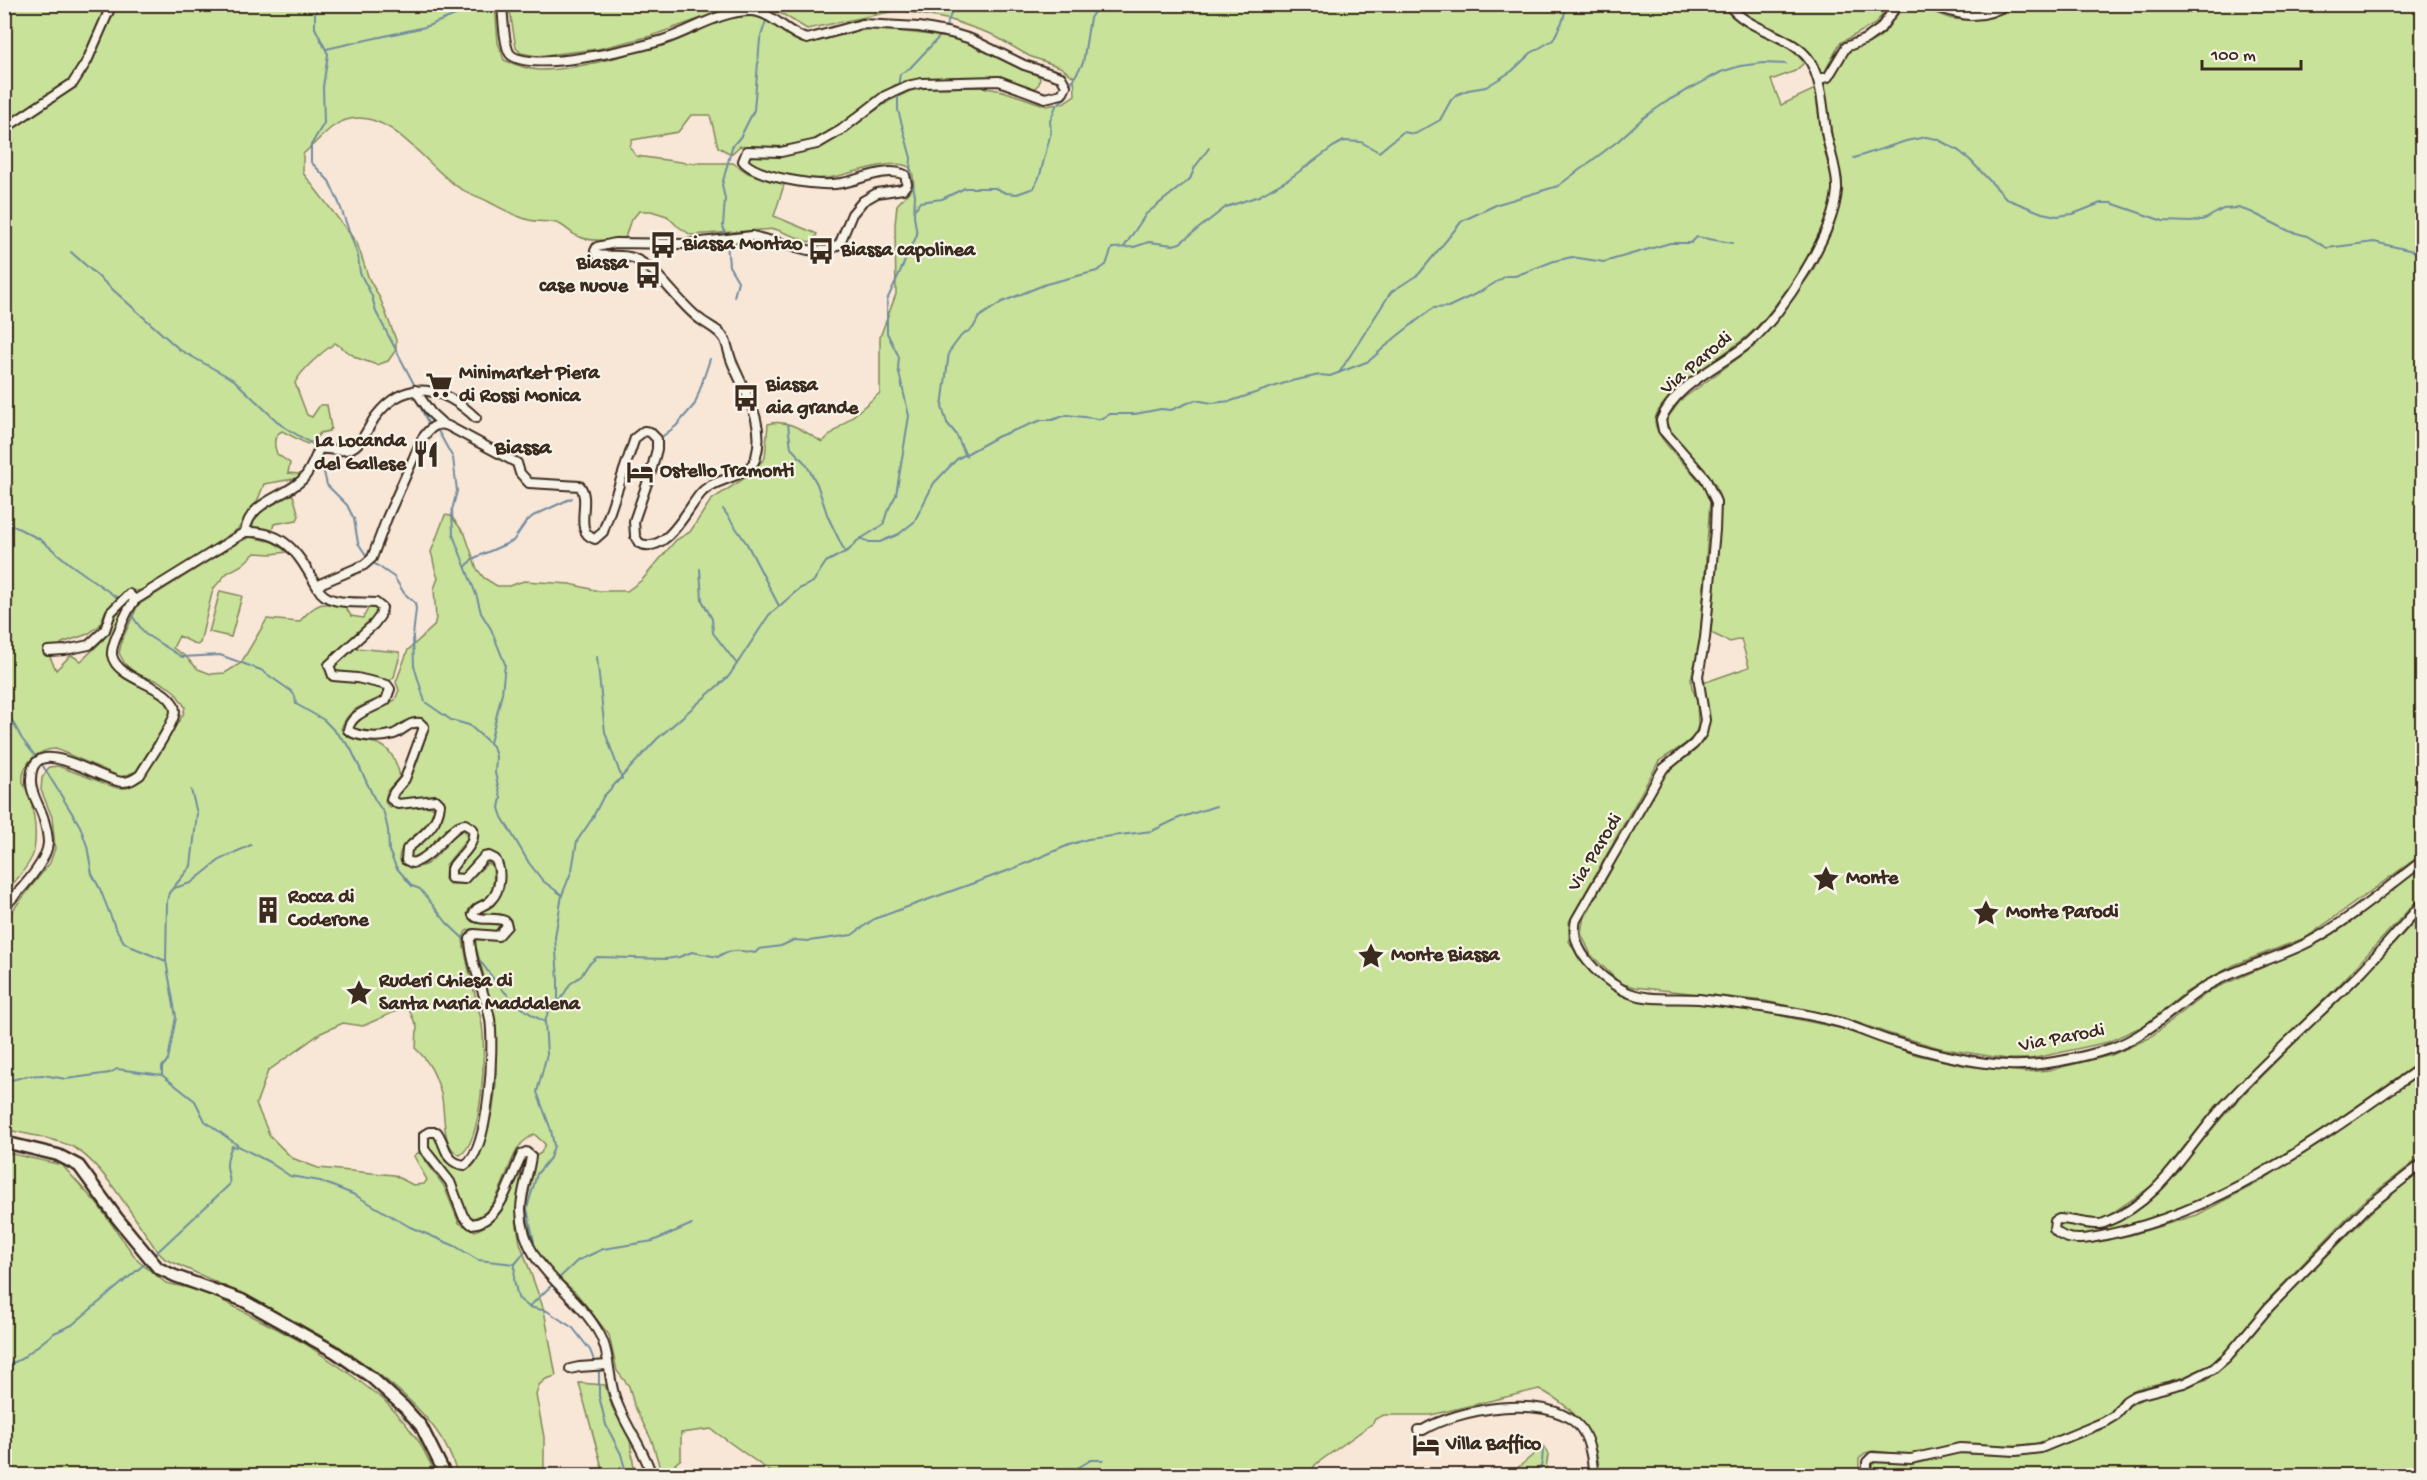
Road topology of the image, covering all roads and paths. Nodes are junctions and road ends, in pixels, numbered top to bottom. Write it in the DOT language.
graph roads {
  1 [pos="112,4"];
  2 [pos="502,4"];
  3 [pos="1728,4"];
  4 [pos="1898,4"];
  5 [pos="1928,4"];
  6 [pos="2008,4"];
  7 [pos="1818,79"];
  8 [pos="4,129"];
  9 [pos="415,390"];
  10 [pos="476,418"];
  11 [pos="443,424"];
  12 [pos="245,532"];
  13 [pos="318,588"];
  14 [pos="135,600"];
  15 [pos="48,651"];
  16 [pos="2422,861"];
  17 [pos="2422,904"];
  18 [pos="4,908"];
  19 [pos="2422,1067"];
  20 [pos="4,1142"];
  21 [pos="2422,1164"];
  22 [pos="604,1365"];
  23 [pos="570,1369"];
  24 [pos="1418,1430"];
  25 [pos="1866,1475"];
  26 [pos="446,1476"];
  27 [pos="652,1476"];
  28 [pos="1593,1476"];
  1 -- 8 [label="street"];
  2 -- 11 [label="street"];
  3 -- 7 [label="street, Via Parodi"];
  4 -- 7 [label="street"];
  5 -- 6 [label="street"];
  7 -- 16 [label="street, Via Parodi"];
  9 -- 10 [label="street"];
  9 -- 11 [label="street"];
  9 -- 12 [label="street"];
  11 -- 13 [label="street"];
  12 -- 13 [label="street"];
  12 -- 14 [label="street"];
  13 -- 22 [label="street"];
  14 -- 15 [label="street"];
  14 -- 18 [label="street"];
  17 -- 19 [label="street"];
  20 -- 26 [label="main road"];
  21 -- 25 [label="street"];
  22 -- 23 [label="street"];
  22 -- 27 [label="street"];
  24 -- 28 [label="street"];
}
